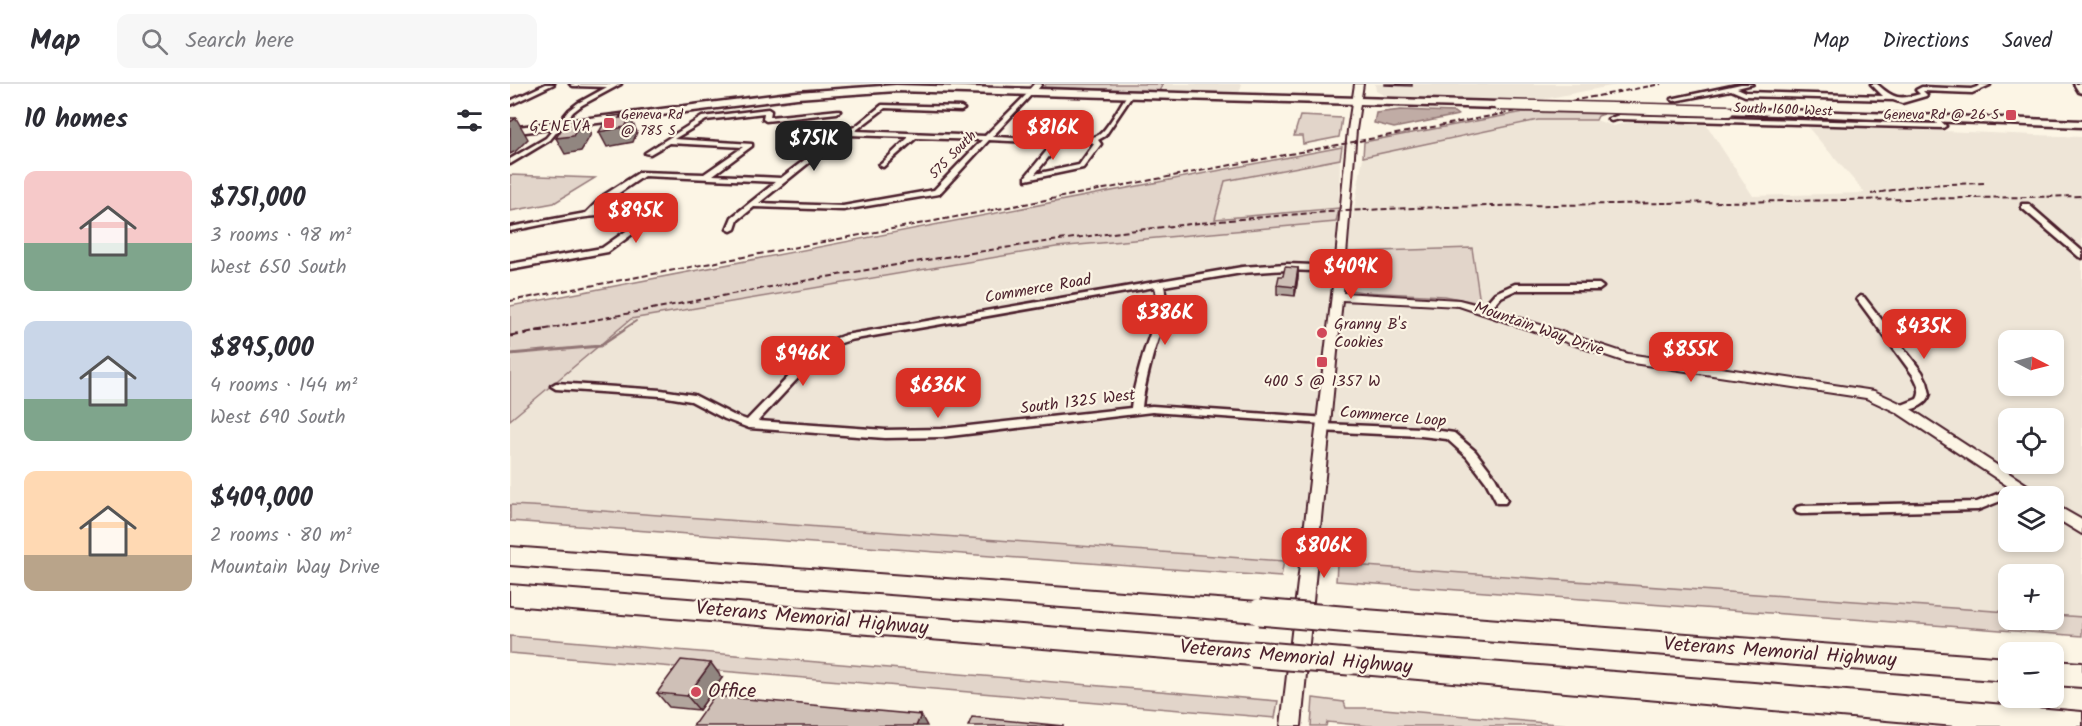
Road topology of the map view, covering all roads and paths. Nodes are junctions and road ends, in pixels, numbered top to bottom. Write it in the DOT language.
graph roads {
  1 [pos="551,84"];
  2 [pos="573,84"];
  3 [pos="1038,84"];
  4 [pos="1359,84"];
  5 [pos="1749,84"];
  6 [pos="1874,84"];
  7 [pos="1982,84"];
  8 [pos="2078,84"];
  9 [pos="616,85"];
  10 [pos="1732,88"];
  11 [pos="2082,90"];
  12 [pos="1030,93"];
  13 [pos="1130,96"];
  14 [pos="1889,98"];
  15 [pos="1674,99"];
  16 [pos="745,102"];
  17 [pos="1358,102"];
  18 [pos="510,103"];
  19 [pos="961,109"];
  20 [pos="837,111"];
  21 [pos="742,113"];
  22 [pos="1935,118"];
  23 [pos="1611,119"];
  24 [pos="2082,124"];
  25 [pos="560,126"];
  26 [pos="510,131"];
  27 [pos="846,133"];
  28 [pos="915,135"];
  29 [pos="988,138"];
  30 [pos="1094,140"];
  31 [pos="667,141"];
  32 [pos="1058,141"];
  33 [pos="648,153"];
  34 [pos="510,162"];
  35 [pos="883,165"];
  36 [pos="705,177"];
  37 [pos="783,180"];
  38 [pos="753,205"];
  39 [pos="2025,207"];
  40 [pos="587,216"];
  41 [pos="510,229"];
  42 [pos="731,229"];
  43 [pos="2080,250"];
  44 [pos="510,267"];
  45 [pos="1340,269"];
  46 [pos="1159,284"];
  47 [pos="1599,287"];
  48 [pos="1337,296"];
  49 [pos="1861,299"];
  50 [pos="1485,310"];
  51 [pos="556,386"];
  52 [pos="1901,409"];
  53 [pos="1136,410"];
  54 [pos="749,424"];
  55 [pos="1323,424"];
  56 [pos="2016,486"];
  57 [pos="1998,498"];
  58 [pos="1500,500"];
  59 [pos="1801,510"];
  60 [pos="2064,516"];
  61 [pos="2082,528"];
  62 [pos="510,556"];
  63 [pos="510,595"];
  64 [pos="2082,667"];
  65 [pos="2064,668"];
  66 [pos="1998,669"];
  67 [pos="2064,674"];
  68 [pos="2082,675"];
  69 [pos="2071,725"];
  70 [pos="1291,726"];
  1 -- 18 [label="street"];
  2 -- 9 [label="street"];
  3 -- 12 [label="street, 575 South"];
  4 -- 17 [label="street"];
  5 -- 10 [label="street"];
  6 -- 14 [label="street"];
  7 -- 14 [label="street"];
  8 -- 11 [label="main road"];
  9 -- 25 [label="street"];
  10 -- 14 [label="street"];
  10 -- 15 [label="street"];
  12 -- 13 [label="main road"];
  12 -- 16 [label="main road"];
  12 -- 29 [label="street, 575 South"];
  13 -- 17 [label="main road"];
  13 -- 30 [label="street"];
  16 -- 21 [label="street"];
  16 -- 25 [label="main road"];
  17 -- 22 [label="main road, bridge"];
  17 -- 45 [label="street"];
  19 -- 27 [label="street"];
  20 -- 21 [label="street"];
  21 -- 31 [label="street"];
  22 -- 23 [label="street, South 1600 West"];
  22 -- 24 [label="main road"];
  25 -- 26 [label="main road"];
  25 -- 34 [label="street"];
  27 -- 28 [label="street"];
  27 -- 37 [label="street"];
  28 -- 29 [label="street"];
  28 -- 35 [label="street"];
  29 -- 32 [label="street"];
  29 -- 38 [label="street, 575 South"];
  30 -- 32 [label="street"];
  30 -- 32 [label="street"];
  31 -- 33 [label="street"];
  31 -- 36 [label="street"];
  36 -- 37 [label="street"];
  36 -- 40 [label="street"];
  37 -- 38 [label="street"];
  38 -- 42 [label="street"];
  39 -- 43 [label="street"];
  40 -- 41 [label="street"];
  40 -- 44 [label="street"];
  45 -- 46 [label="street, Commerce Road"];
  45 -- 48 [label="street"];
  46 -- 53 [label="street"];
  46 -- 54 [label="street, Commerce Road"];
  47 -- 50 [label="street"];
  48 -- 50 [label="street, Mountain Way Drive"];
  48 -- 55 [label="street"];
  49 -- 52 [label="street"];
  50 -- 52 [label="street, Mountain Way Drive"];
  51 -- 54 [label="street, South 1325 West"];
  52 -- 56 [label="street, Mountain Way Drive"];
  53 -- 54 [label="street, South 1325 West"];
  53 -- 55 [label="street, South 1325 West"];
  55 -- 58 [label="street, Commerce Loop"];
  55 -- 70 [label="street"];
  57 -- 59 [label="street"];
  60 -- 61 [label="street"];
  62 -- 66 [label="highway, Veterans Memorial Highway, bridge"];
  63 -- 69 [label="highway, Veterans Memorial Highway, bridge"];
  64 -- 65 [label="highway"];
  67 -- 68 [label="highway"];
}
